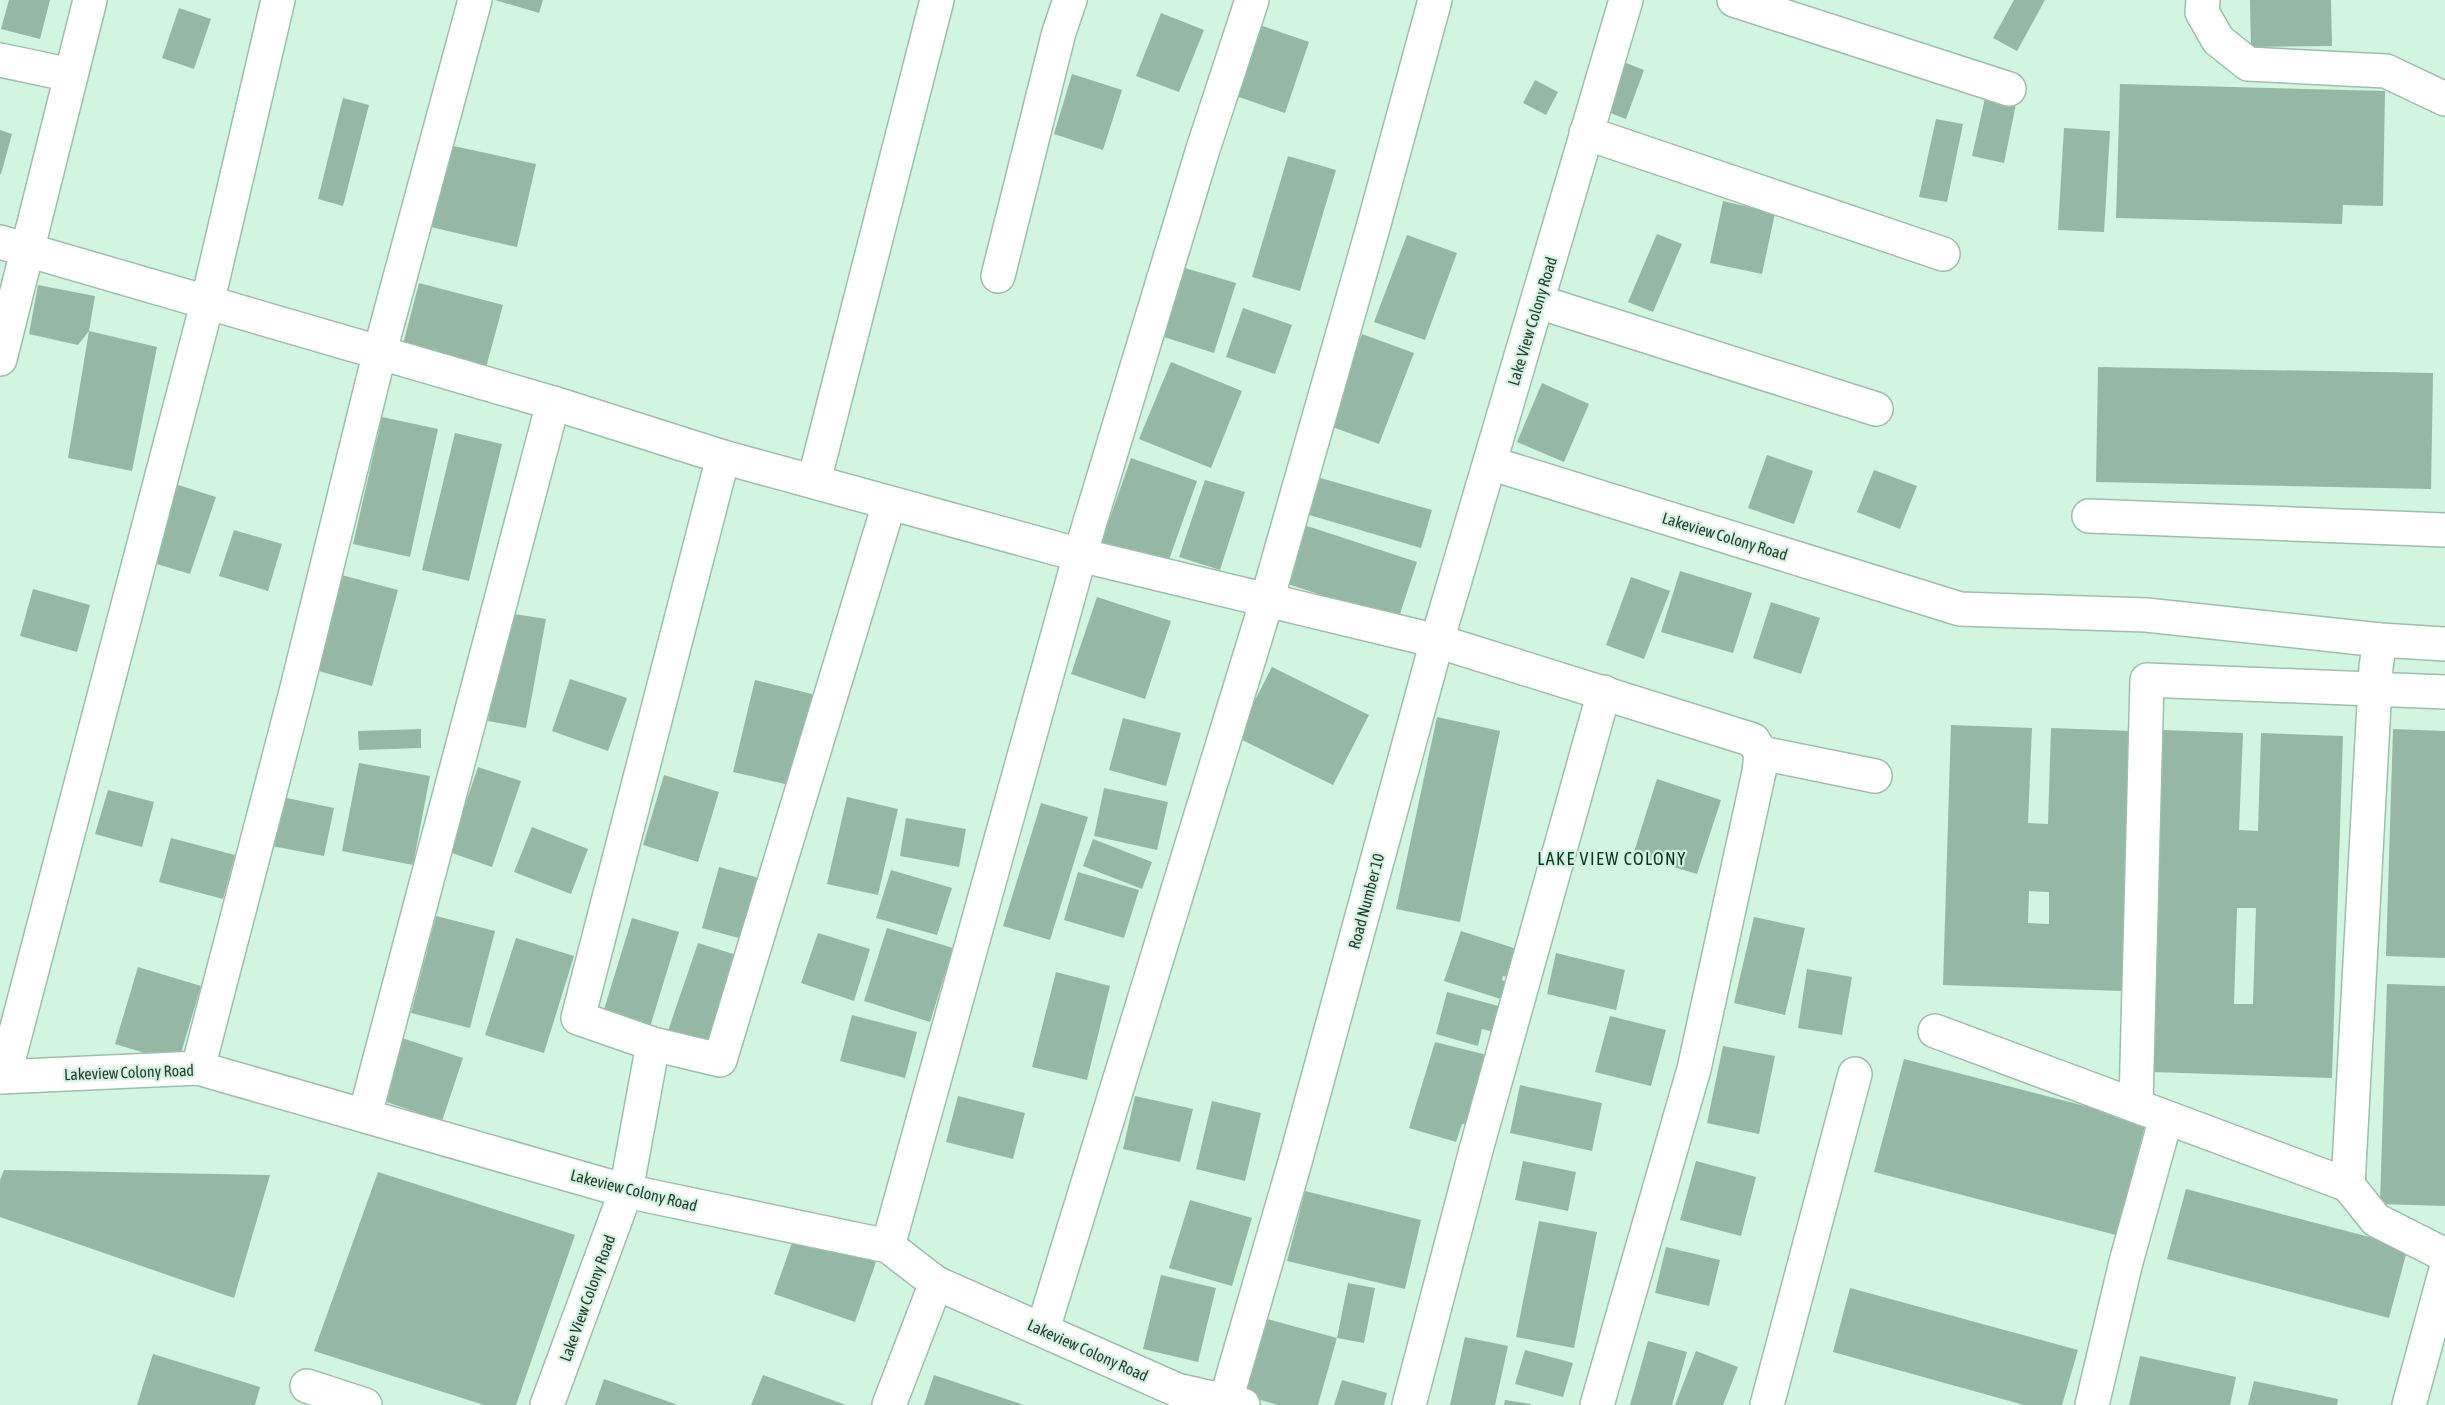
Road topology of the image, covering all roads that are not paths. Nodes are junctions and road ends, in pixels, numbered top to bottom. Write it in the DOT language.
graph roads {
  1 [pos="90,0"];
  2 [pos="278,0"];
  3 [pos="475,0"];
  4 [pos="937,0"];
  5 [pos="1070,0"];
  6 [pos="1252,0"];
  7 [pos="1435,0"];
  8 [pos="1626,0"];
  9 [pos="1734,0"];
  10 [pos="2203,0"];
  11 [pos="0,60"];
  12 [pos="71,75"];
  13 [pos="2009,89"];
  14 [pos="2445,99"];
  15 [pos="1586,133"];
  16 [pos="13,245"];
  17 [pos="1943,254"];
  18 [pos="998,276"];
  19 [pos="1539,302"];
  20 [pos="207,304"];
  21 [pos="379,355"];
  22 [pos="0,359"];
  23 [pos="553,404"];
  24 [pos="1876,409"];
  25 [pos="723,457"];
  26 [pos="1490,463"];
  27 [pos="814,481"];
  28 [pos="889,504"];
  29 [pos="2089,516"];
  30 [pos="2445,530"];
  31 [pos="1080,555"];
  32 [pos="1267,600"];
  33 [pos="2380,640"];
  34 [pos="1437,641"];
  35 [pos="2445,644"];
  36 [pos="2375,690"];
  37 [pos="1604,692"];
  38 [pos="2445,692"];
  39 [pos="1761,753"];
  40 [pos="1875,777"];
  41 [pos="1935,1031"];
  42 [pos="653,1044"];
  43 [pos="198,1068"];
  44 [pos="1855,1074"];
  45 [pos="2,1077"];
  46 [pos="2136,1104"];
  47 [pos="365,1116"];
  48 [pos="2166,1118"];
  49 [pos="2348,1185"];
  50 [pos="626,1191"];
  51 [pos="888,1246"];
  52 [pos="2445,1255"];
  53 [pos="2445,1274"];
  54 [pos="936,1284"];
  55 [pos="1043,1329"];
  56 [pos="308,1386"];
  57 [pos="1175,1397"];
  58 [pos="1234,1403"];
  59 [pos="366,1405"];
  60 [pos="547,1405"];
  61 [pos="889,1405"];
  62 [pos="1409,1405"];
  63 [pos="1597,1405"];
  64 [pos="1767,1405"];
  65 [pos="2092,1405"];
  66 [pos="2409,1405"];
  1 -- 12 [label="street"];
  2 -- 20 [label="street"];
  3 -- 21 [label="street"];
  4 -- 27 [label="street"];
  5 -- 18 [label="street"];
  6 -- 31 [label="street"];
  7 -- 32 [label="street"];
  8 -- 15 [label="street, Lake View Colony Road"];
  9 -- 13 [label="street"];
  10 -- 14 [label="street"];
  11 -- 12 [label="street"];
  12 -- 16 [label="street"];
  15 -- 17 [label="street"];
  15 -- 19 [label="street, Lake View Colony Road"];
  16 -- 20 [label="street"];
  16 -- 22 [label="street"];
  19 -- 24 [label="street"];
  19 -- 26 [label="street, Lake View Colony Road"];
  20 -- 21 [label="street"];
  20 -- 45 [label="street"];
  21 -- 23 [label="street"];
  21 -- 43 [label="street"];
  23 -- 25 [label="street"];
  23 -- 47 [label="street"];
  25 -- 27 [label="street"];
  25 -- 42 [label="street"];
  26 -- 33 [label="street, Lakeview Colony Road"];
  26 -- 34 [label="street, Lake View Colony Road"];
  27 -- 28 [label="street"];
  28 -- 31 [label="street"];
  28 -- 42 [label="street"];
  29 -- 30 [label="street"];
  31 -- 32 [label="street"];
  31 -- 51 [label="street"];
  32 -- 34 [label="street"];
  32 -- 55 [label="street"];
  33 -- 35 [label="street, Lakeview Colony Road"];
  33 -- 36 [label="street"];
  34 -- 37 [label="street"];
  34 -- 58 [label="street, Road Number 10"];
  36 -- 38 [label="street"];
  36 -- 46 [label="street"];
  36 -- 49 [label="street"];
  37 -- 39 [label="street"];
  37 -- 62 [label="street"];
  39 -- 40 [label="street"];
  39 -- 63 [label="street"];
  41 -- 46 [label="street"];
  42 -- 50 [label="street, Lake View Colony Road"];
  43 -- 45 [label="street, Lakeview Colony Road"];
  43 -- 47 [label="street, Lakeview Colony Road"];
  44 -- 64 [label="street"];
  46 -- 48 [label="street"];
  47 -- 50 [label="street, Lakeview Colony Road"];
  48 -- 49 [label="street"];
  48 -- 65 [label="street"];
  49 -- 52 [label="street"];
  50 -- 51 [label="street, Lakeview Colony Road"];
  50 -- 60 [label="street, Lake View Colony Road"];
  51 -- 54 [label="street, Lakeview Colony Road"];
  53 -- 66 [label="street"];
  54 -- 55 [label="street, Lakeview Colony Road"];
  54 -- 61 [label="street"];
  55 -- 57 [label="street, Lakeview Colony Road"];
  56 -- 59 [label="street"];
  57 -- 58 [label="street, Lakeview Colony Road"];
}
